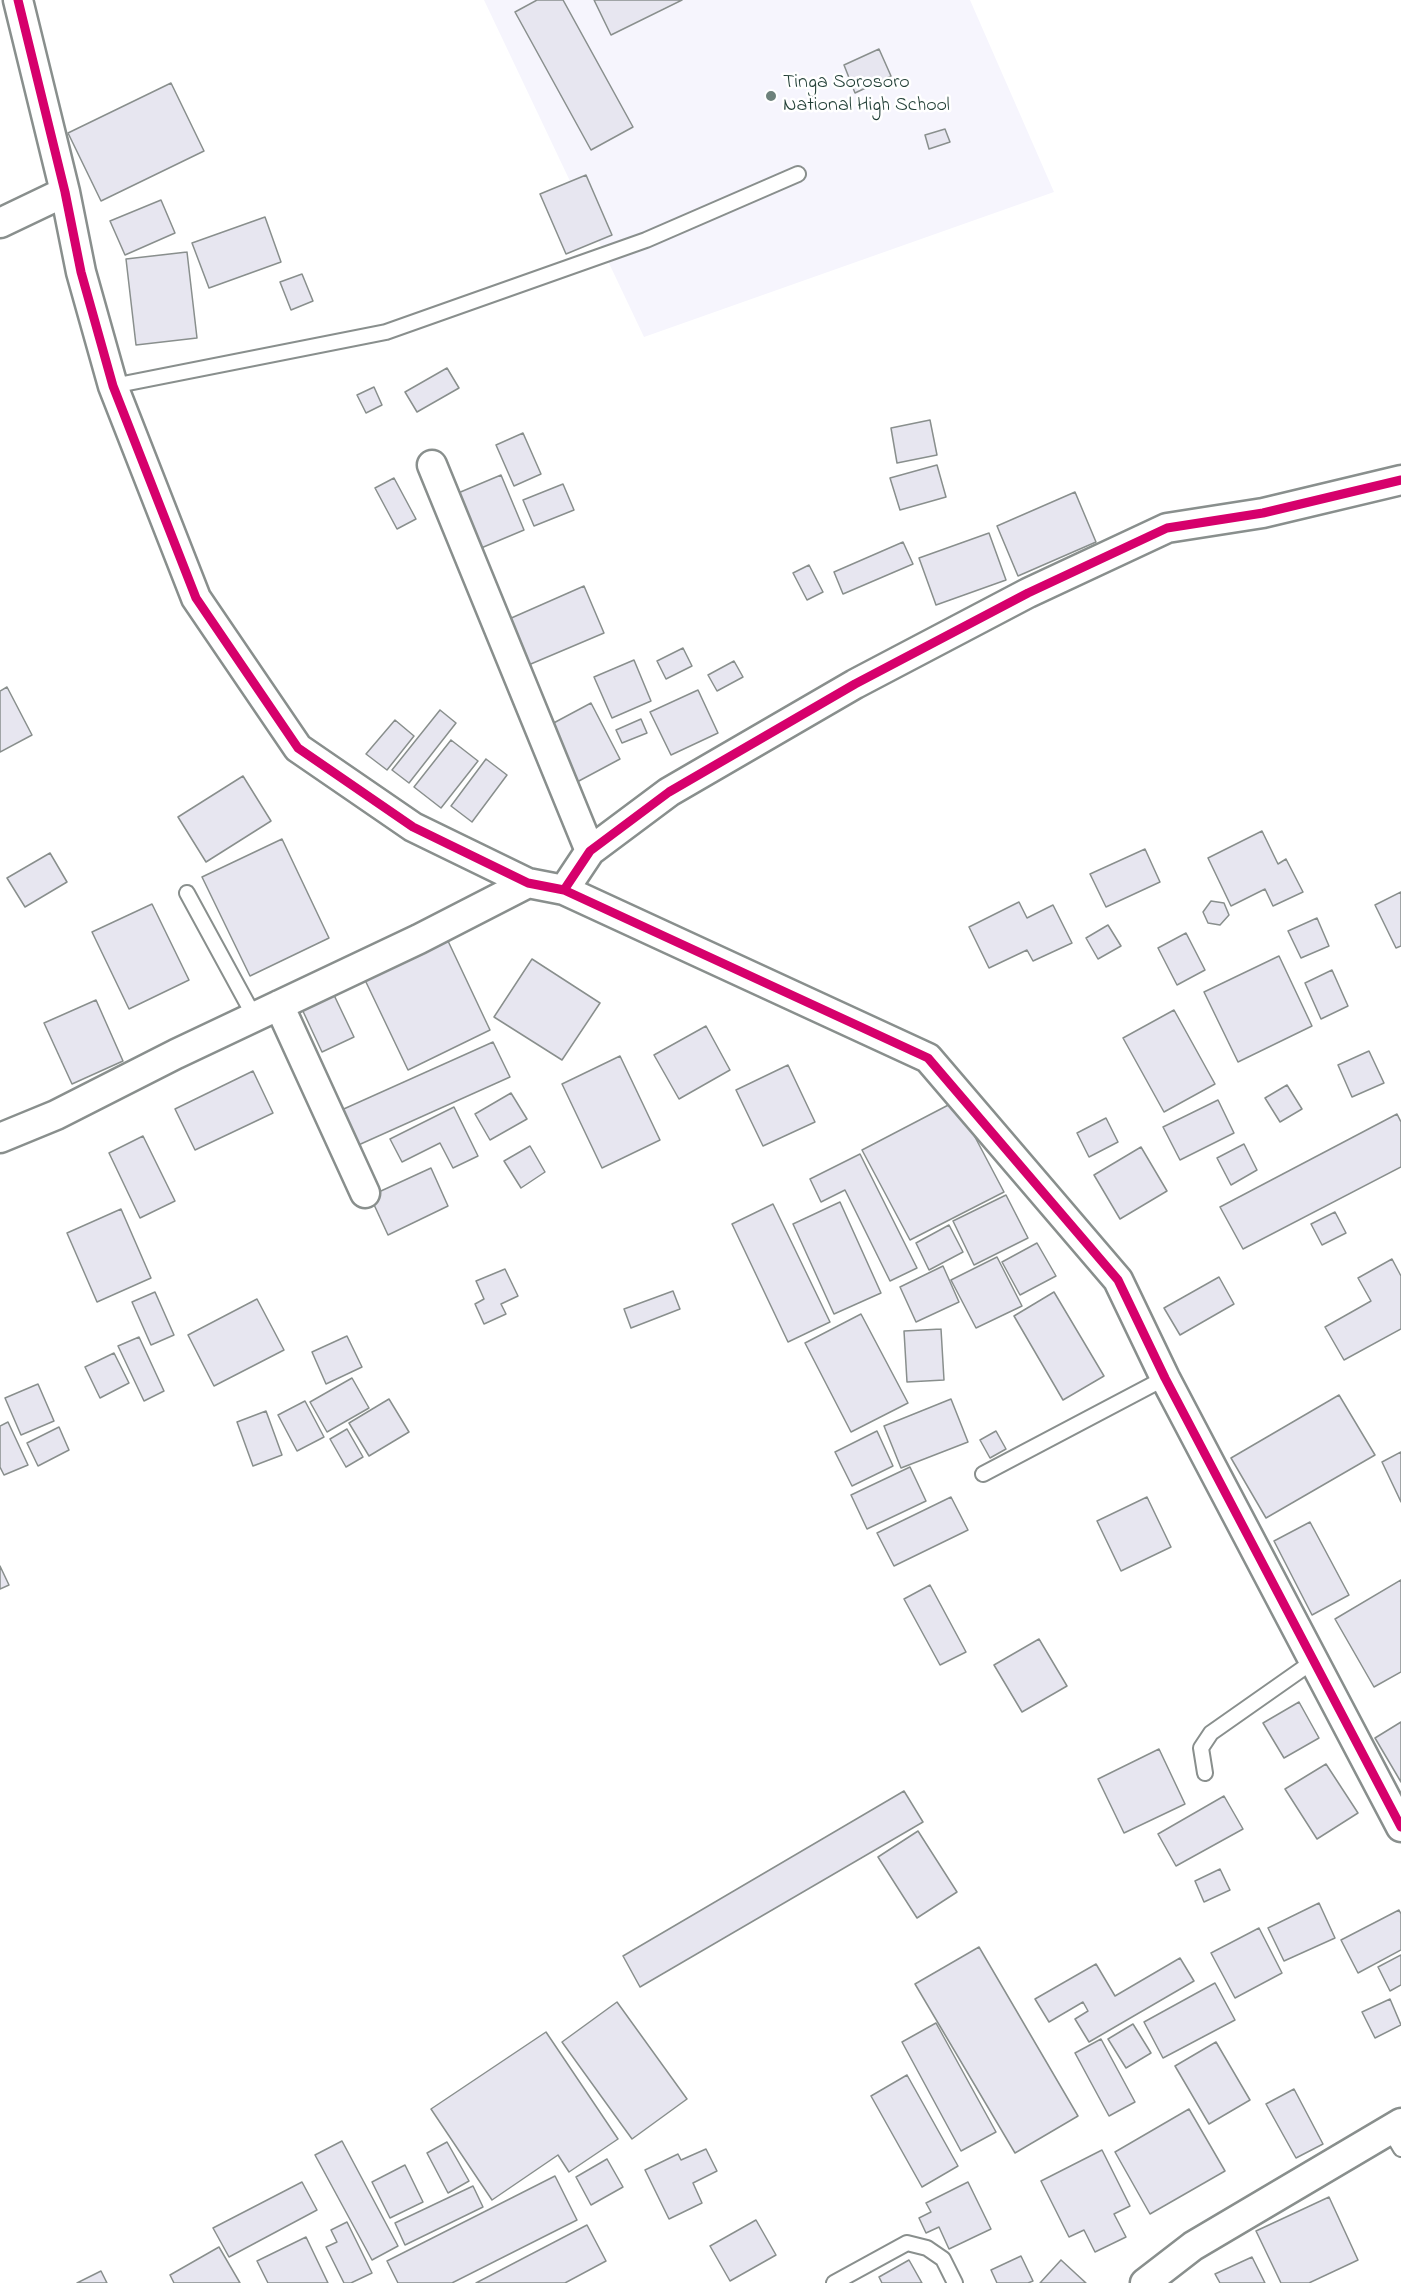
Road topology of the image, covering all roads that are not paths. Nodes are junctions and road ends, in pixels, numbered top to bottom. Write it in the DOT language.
graph roads {
  1 [pos="18,0"];
  2 [pos="798,174"];
  3 [pos="65,192"];
  4 [pos="0,223"];
  5 [pos="113,386"];
  6 [pos="432,465"];
  7 [pos="1401,480"];
  8 [pos="590,851"];
  9 [pos="528,883"];
  10 [pos="564,890"];
  11 [pos="187,892"];
  12 [pos="266,1011"];
  13 [pos="0,1138"];
  14 [pos="365,1193"];
  15 [pos="1165,1378"];
  16 [pos="983,1474"];
  17 [pos="1315,1660"];
  18 [pos="1205,1773"];
  19 [pos="1401,1827"];
  20 [pos="1397,2134"];
  21 [pos="834,2283"];
  22 [pos="955,2283"];
  23 [pos="1145,2283"];
  1 -- 3 [label="street"];
  2 -- 5 [label="lane"];
  3 -- 4 [label="street"];
  3 -- 5 [label="street"];
  5 -- 9 [label="street"];
  6 -- 8 [label="street"];
  7 -- 8 [label="street"];
  8 -- 10 [label="street"];
  9 -- 10 [label="street"];
  9 -- 12 [label="street"];
  10 -- 15 [label="street"];
  11 -- 12 [label="lane"];
  12 -- 13 [label="street"];
  12 -- 14 [label="street"];
  15 -- 16 [label="lane"];
  15 -- 17 [label="street"];
  17 -- 18 [label="lane"];
  17 -- 19 [label="street"];
  20 -- 23 [label="street"];
  21 -- 22 [label="lane"];
}
